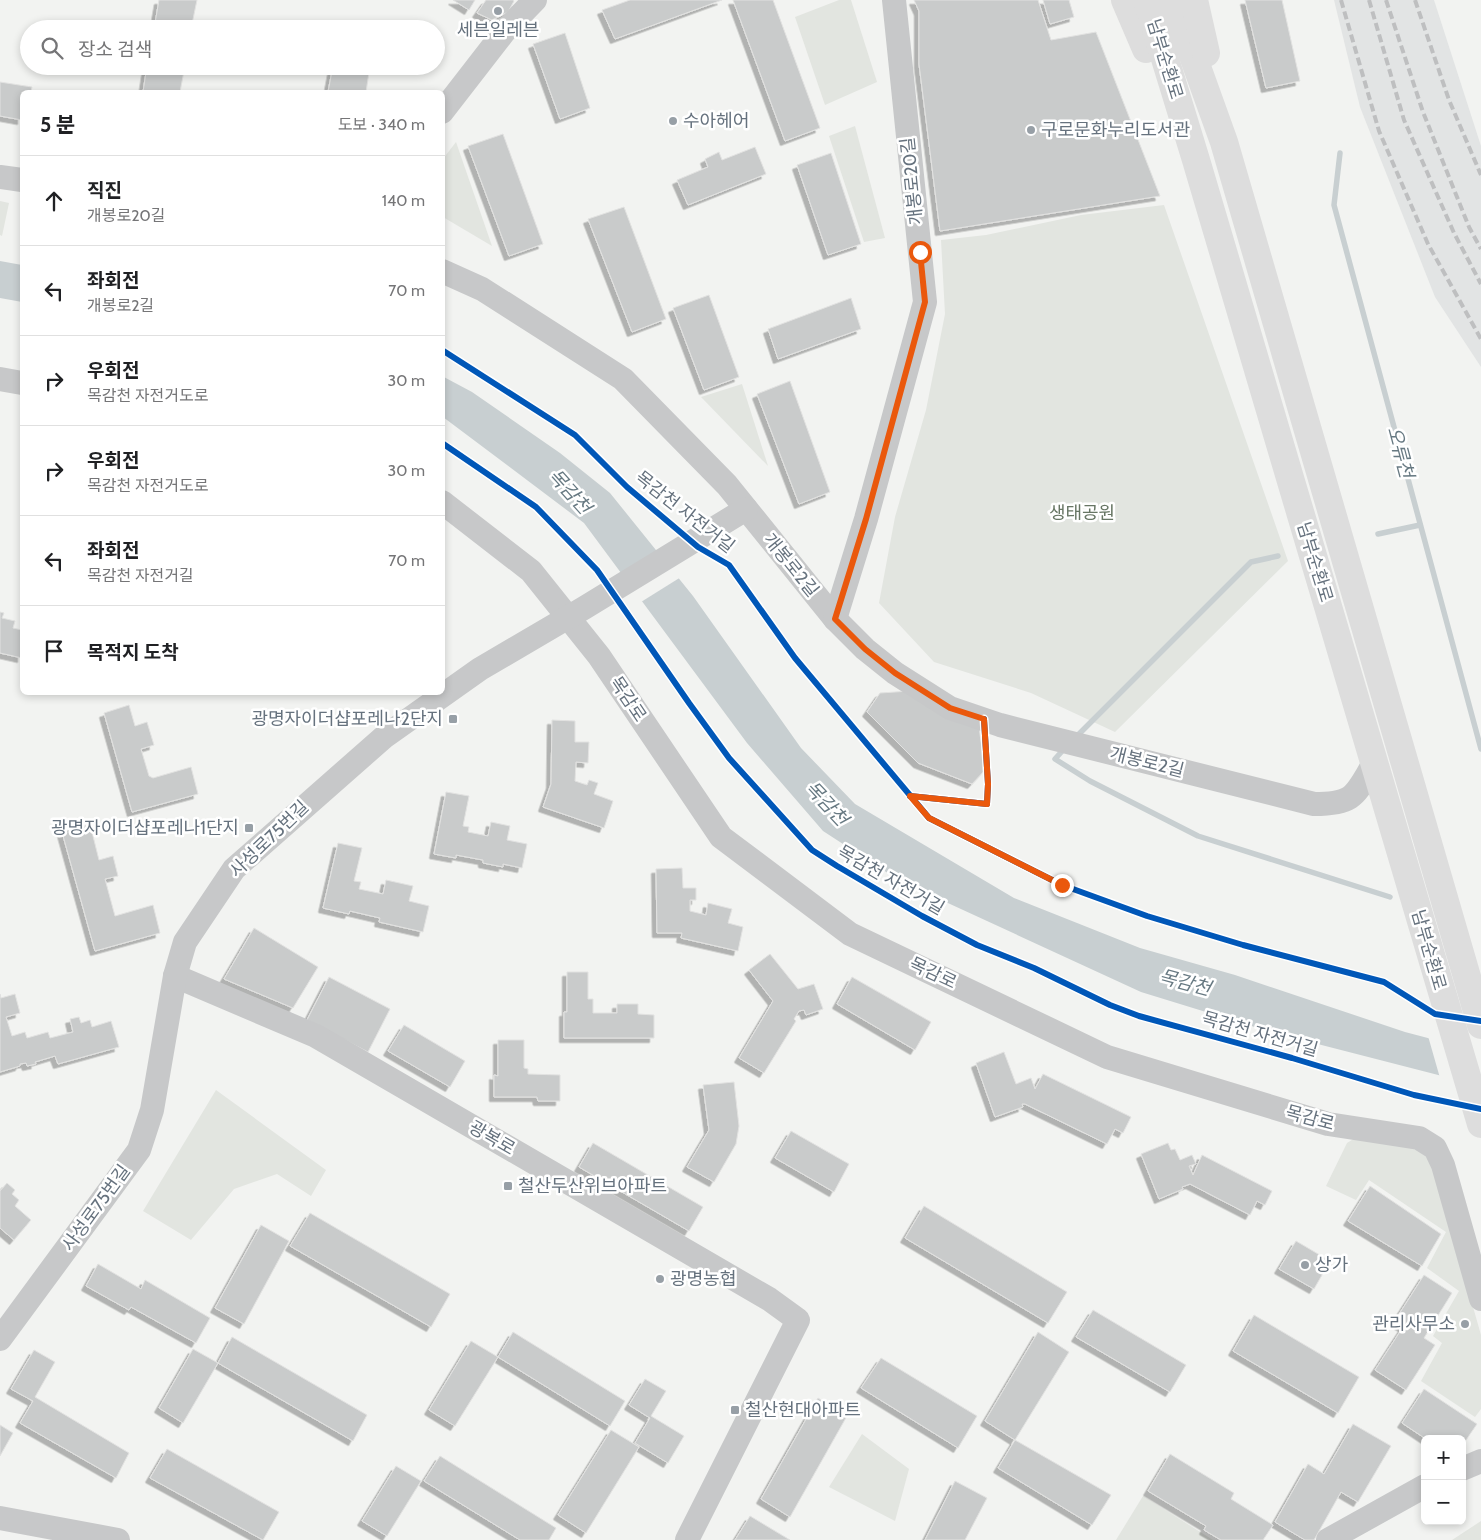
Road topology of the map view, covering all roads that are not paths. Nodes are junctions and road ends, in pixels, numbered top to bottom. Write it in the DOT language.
graph roads {
  1 [pos="535,0"];
  2 [pos="894,0"];
  3 [pos="1125,0"];
  4 [pos="1147,0"];
  5 [pos="1173,0"];
  6 [pos="1194,0"];
  7 [pos="445,108"];
  8 [pos="1224,142"];
  9 [pos="1196,160"];
  10 [pos="0,177"];
  11 [pos="20,180"];
  12 [pos="445,272"];
  13 [pos="0,379"];
  14 [pos="20,383"];
  15 [pos="445,504"];
  16 [pos="746,509"];
  17 [pos="576,613"];
  18 [pos="835,619"];
  19 [pos="445,693"];
  20 [pos="443,695"];
  21 [pos="1374,763"];
  22 [pos="175,976"];
  23 [pos="1481,1025"];
  24 [pos="1481,1124"];
  25 [pos="1474,1247"];
  26 [pos="1481,1299"];
  27 [pos="0,1339"];
  28 [pos="1481,1461"];
  29 [pos="1466,1468"];
  30 [pos="1421,1488"];
  31 [pos="0,1518"];
  32 [pos="118,1540"];
  33 [pos="687,1540"];
  34 [pos="1328,1540"];
  1 -- 7 [label="street"];
  2 -- 18 [label="street, 개봉로20길"];
  3 -- 9 [label="main road"];
  4 -- 9 [label="main road, 남부순환로"];
  5 -- 8 [label="main road, 남부순환로"];
  6 -- 8 [label="main road"];
  8 -- 23 [label="main road, 남부순환로"];
  9 -- 21 [label="main road, 남부순환로"];
  10 -- 11 [label="street"];
  12 -- 16 [label="street, 개봉로2길"];
  13 -- 14 [label="street"];
  15 -- 17 [label="street, 목감로"];
  16 -- 17 [label="street, 사성로75번길"];
  16 -- 18 [label="street, 개봉로2길"];
  17 -- 19 [label="street, 사성로75번길"];
  17 -- 25 [label="street, 목감로"];
  18 -- 21 [label="street, 개봉로2길"];
  20 -- 22 [label="street, 사성로75번길"];
  21 -- 24 [label="main road, 남부순환로"];
  22 -- 27 [label="street, 사성로75번길"];
  22 -- 33 [label="street, 광복로"];
  25 -- 26 [label="street, 목감로"];
  28 -- 29 [label="street"];
  30 -- 34 [label="street"];
  31 -- 32 [label="street"];
}
